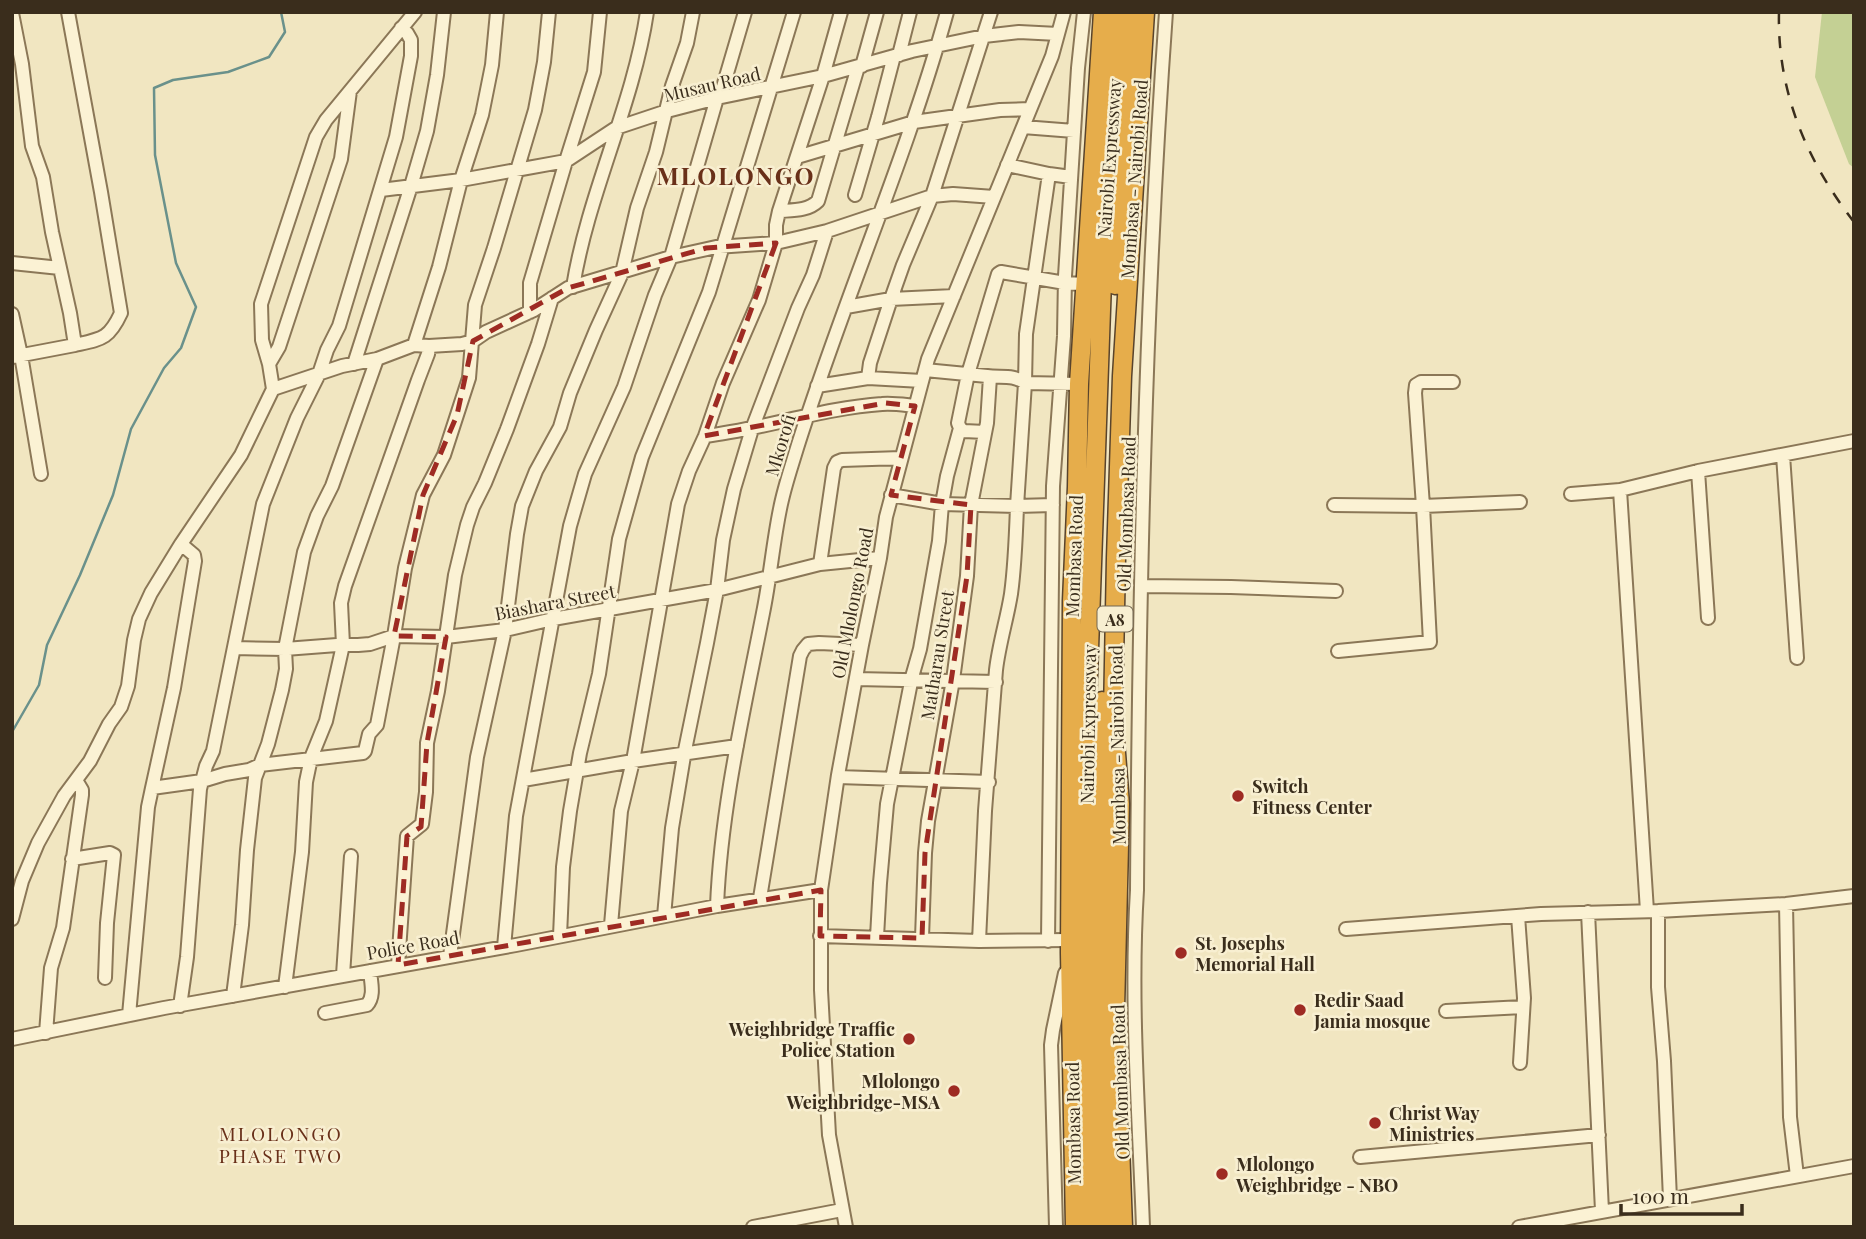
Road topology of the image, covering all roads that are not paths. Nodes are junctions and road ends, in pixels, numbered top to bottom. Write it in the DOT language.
graph roads {
  1 [pos="68,12"];
  2 [pos="415,12"];
  3 [pos="444,12"];
  4 [pos="497,12"];
  5 [pos="549,12"];
  6 [pos="600,12"];
  7 [pos="647,12"];
  8 [pos="693,12"];
  9 [pos="745,12"];
  10 [pos="794,12"];
  11 [pos="841,12"];
  12 [pos="877,12"];
  13 [pos="910,12"];
  14 [pos="947,12"];
  15 [pos="991,12"];
  16 [pos="1064,12"];
  17 [pos="1084,12"];
  18 [pos="1103,12"];
  19 [pos="1120,12"];
  20 [pos="1133,12"];
  21 [pos="1145,12"];
  22 [pos="1166,12"];
  23 [pos="12,13"];
  24 [pos="401,28"];
  25 [pos="1058,34"];
  26 [pos="984,36"];
  27 [pos="938,46"];
  28 [pos="897,55"];
  29 [pos="17,63"];
  30 [pos="860,66"];
  31 [pos="823,76"];
  32 [pos="772,88"];
  33 [pos="350,91"];
  34 [pos="717,98"];
  35 [pos="1030,110"];
  36 [pos="667,111"];
  37 [pos="957,116"];
  38 [pos="914,122"];
  39 [pos="1023,127"];
  40 [pos="616,128"];
  41 [pos="1074,131"];
  42 [pos="873,135"];
  43 [pos="834,147"];
  44 [pos="797,157"];
  45 [pos="566,161"];
  46 [pos="1007,165"];
  47 [pos="518,169"];
  48 [pos="1049,174"];
  49 [pos="1071,177"];
  50 [pos="461,180"];
  51 [pos="411,186"];
  52 [pos="381,190"];
  53 [pos="855,195"];
  54 [pos="932,196"];
  55 [pos="994,197"];
  56 [pos="779,211"];
  57 [pos="881,213"];
  58 [pos="827,230"];
  59 [pos="776,243"];
  60 [pos="723,246"];
  61 [pos="671,257"];
  62 [pos="12,263"];
  63 [pos="60,268"];
  64 [pos="622,273"];
  65 [pos="1035,277"];
  66 [pos="1065,282"];
  67 [pos="1085,284"];
  68 [pos="573,287"];
  69 [pos="954,296"];
  70 [pos="552,298"];
  71 [pos="891,299"];
  72 [pos="846,307"];
  73 [pos="530,312"];
  74 [pos="12,314"];
  75 [pos="473,341"];
  76 [pos="75,345"];
  77 [pos="414,345"];
  78 [pos="429,346"];
  79 [pos="17,356"];
  80 [pos="377,359"];
  81 [pos="354,364"];
  82 [pos="269,365"];
  83 [pos="318,374"];
  84 [pos="968,374"];
  85 [pos="924,375"];
  86 [pos="990,377"];
  87 [pos="868,378"];
  88 [pos="1453,382"];
  89 [pos="1025,383"];
  90 [pos="1059,383"];
  91 [pos="1079,384"];
  92 [pos="817,386"];
  93 [pos="273,388"];
  94 [pos="915,406"];
  95 [pos="807,417"];
  96 [pos="960,428"];
  97 [pos="752,429"];
  98 [pos="985,432"];
  99 [pos="705,436"];
  100 [pos="1854,441"];
  101 [pos="1783,455"];
  102 [pos="901,458"];
  103 [pos="1698,471"];
  104 [pos="41,474"];
  105 [pos="1053,486"];
  106 [pos="1077,487"];
  107 [pos="1620,490"];
  108 [pos="1571,494"];
  109 [pos="891,495"];
  110 [pos="1520,502"];
  111 [pos="942,505"];
  112 [pos="971,505"];
  113 [pos="1053,505"];
  114 [pos="1334,505"];
  115 [pos="1017,506"];
  116 [pos="1423,506"];
  117 [pos="181,544"];
  118 [pos="880,558"];
  119 [pos="821,564"];
  120 [pos="771,576"];
  121 [pos="1142,586"];
  122 [pos="717,590"];
  123 [pos="1336,591"];
  124 [pos="661,600"];
  125 [pos="608,609"];
  126 [pos="1708,618"];
  127 [pos="553,619"];
  128 [pos="505,630"];
  129 [pos="394,636"];
  130 [pos="446,637"];
  131 [pos="343,645"];
  132 [pos="862,645"];
  133 [pos="233,648"];
  134 [pos="285,649"];
  135 [pos="1338,651"];
  136 [pos="1797,658"];
  137 [pos="856,678"];
  138 [pos="953,680"];
  139 [pos="911,681"];
  140 [pos="996,682"];
  141 [pos="737,746"];
  142 [pos="684,754"];
  143 [pos="311,758"];
  144 [pos="633,761"];
  145 [pos="260,765"];
  146 [pos="577,772"];
  147 [pos="838,778"];
  148 [pos="893,779"];
  149 [pos="76,780"];
  150 [pos="523,780"];
  151 [pos="936,780"];
  152 [pos="202,781"];
  153 [pos="989,782"];
  154 [pos="152,788"];
  155 [pos="351,856"];
  156 [pos="72,859"];
  157 [pos="821,890"];
  158 [pos="1854,896"];
  159 [pos="761,898"];
  160 [pos="1786,904"];
  161 [pos="717,906"];
  162 [pos="1653,911"];
  163 [pos="1588,912"];
  164 [pos="664,916"];
  165 [pos="1518,916"];
  166 [pos="12,919"];
  167 [pos="611,925"];
  168 [pos="1346,929"];
  169 [pos="560,936"];
  170 [pos="820,936"];
  171 [pos="877,937"];
  172 [pos="922,938"];
  173 [pos="979,941"];
  174 [pos="1048,941"];
  175 [pos="1070,946"];
  176 [pos="504,947"];
  177 [pos="450,956"];
  178 [pos="398,965"];
  179 [pos="370,971"];
  180 [pos="343,975"];
  181 [pos="105,978"];
  182 [pos="285,986"];
  183 [pos="233,996"];
  184 [pos="180,1006"];
  185 [pos="1523,1007"];
  186 [pos="1446,1011"];
  187 [pos="325,1013"];
  188 [pos="129,1015"];
  189 [pos="46,1033"];
  190 [pos="12,1039"];
  191 [pos="1520,1063"];
  192 [pos="1599,1135"];
  193 [pos="1360,1157"];
  194 [pos="1854,1166"];
  195 [pos="1797,1176"];
  196 [pos="1670,1199"];
  197 [pos="842,1210"];
  198 [pos="1602,1211"];
  199 [pos="753,1227"];
  200 [pos="846,1227"];
  201 [pos="1056,1227"];
  202 [pos="1075,1227"];
  203 [pos="1093,1227"];
  204 [pos="1106,1227"];
  205 [pos="1123,1227"];
  206 [pos="1143,1227"];
  207 [pos="1519,1227"];
  1 -- 76 [label="street"];
  2 -- 24 [label="street"];
  3 -- 51 [label="street"];
  4 -- 50 [label="street"];
  5 -- 47 [label="street"];
  6 -- 45 [label="street"];
  7 -- 40 [label="street"];
  8 -- 36 [label="street"];
  9 -- 34 [label="street"];
  10 -- 32 [label="street"];
  11 -- 31 [label="street"];
  12 -- 30 [label="street"];
  13 -- 28 [label="street"];
  14 -- 27 [label="street, Mkorofi"];
  15 -- 26 [label="street"];
  16 -- 25 [label="street, Old Mlolongo Road"];
  17 -- 41 [label="street"];
  18 -- 67 [label="highway, Mombasa Road / A8"];
  19 -- 203 [label="highway, Nairobi Expressway"];
  20 -- 204 [label="highway, Nairobi Expressway"];
  21 -- 205 [label="highway, Mombasa - Nairobi Road / A8"];
  22 -- 121 [label="street, Old Mombasa Road"];
  23 -- 29 [label="street"];
  24 -- 33 [label="street"];
  24 -- 52 [label="street"];
  25 -- 26 [label="street, Musau Road"];
  25 -- 35 [label="street, Old Mlolongo Road"];
  26 -- 27 [label="street, Musau Road"];
  26 -- 37 [label="street"];
  27 -- 28 [label="street, Musau Road"];
  27 -- 38 [label="street, Mkorofi"];
  28 -- 30 [label="street, Musau Road"];
  28 -- 42 [label="street"];
  29 -- 63 [label="street"];
  30 -- 31 [label="street, Musau Road"];
  30 -- 43 [label="street"];
  31 -- 32 [label="street, Musau Road"];
  31 -- 44 [label="street"];
  32 -- 34 [label="street, Musau Road"];
  32 -- 60 [label="street"];
  33 -- 82 [label="street"];
  33 -- 82 [label="street"];
  34 -- 36 [label="street, Musau Road"];
  34 -- 61 [label="street"];
  35 -- 37 [label="street"];
  35 -- 39 [label="street, Old Mlolongo Road"];
  36 -- 40 [label="street, Musau Road"];
  36 -- 64 [label="street"];
  37 -- 38 [label="street"];
  37 -- 54 [label="street"];
  38 -- 42 [label="street"];
  38 -- 57 [label="street, Mkorofi"];
  39 -- 41 [label="street"];
  39 -- 46 [label="street, Old Mlolongo Road"];
  40 -- 45 [label="street, Musau Road"];
  40 -- 68 [label="street"];
  41 -- 49 [label="street"];
  42 -- 43 [label="street"];
  42 -- 53 [label="street"];
  43 -- 44 [label="street"];
  43 -- 56 [label="street"];
  44 -- 56 [label="street"];
  45 -- 47 [label="street, Musau Road"];
  45 -- 73 [label="street"];
  46 -- 48 [label="street"];
  46 -- 55 [label="street, Old Mlolongo Road"];
  47 -- 50 [label="street, Musau Road"];
  47 -- 75 [label="street"];
  48 -- 49 [label="street"];
  48 -- 65 [label="street"];
  49 -- 66 [label="street"];
  50 -- 51 [label="street, Musau Road"];
  50 -- 77 [label="street"];
  51 -- 52 [label="street, Musau Road"];
  51 -- 81 [label="street"];
  52 -- 83 [label="street"];
  54 -- 55 [label="street"];
  54 -- 57 [label="street"];
  54 -- 71 [label="street"];
  55 -- 69 [label="street, Old Mlolongo Road"];
  56 -- 59 [label="street"];
  57 -- 58 [label="street"];
  57 -- 72 [label="street, Mkorofi"];
  58 -- 59 [label="street"];
  58 -- 97 [label="street"];
  59 -- 60 [label="street"];
  59 -- 99 [label="street"];
  60 -- 61 [label="street"];
  60 -- 125 [label="street"];
  61 -- 64 [label="street"];
  61 -- 127 [label="street"];
  62 -- 63 [label="street"];
  63 -- 76 [label="street"];
  64 -- 68 [label="street"];
  64 -- 128 [label="street"];
  65 -- 66 [label="street"];
  65 -- 84 [label="street, Matharau Street"];
  65 -- 89 [label="street"];
  66 -- 67 [label="street"];
  66 -- 90 [label="street"];
  67 -- 91 [label="highway, Mombasa Road / A8"];
  68 -- 70 [label="street"];
  69 -- 71 [label="street"];
  69 -- 85 [label="street, Old Mlolongo Road"];
  70 -- 73 [label="street"];
  70 -- 130 [label="street"];
  71 -- 72 [label="street"];
  71 -- 87 [label="street"];
  72 -- 92 [label="street, Mkorofi"];
  73 -- 75 [label="street"];
  74 -- 79 [label="street"];
  75 -- 78 [label="street"];
  75 -- 129 [label="street"];
  76 -- 79 [label="street"];
  77 -- 78 [label="street"];
  77 -- 80 [label="street"];
  78 -- 131 [label="street"];
  79 -- 104 [label="street"];
  80 -- 81 [label="street"];
  80 -- 134 [label="street"];
  81 -- 83 [label="street"];
  82 -- 93 [label="street"];
  83 -- 93 [label="street"];
  83 -- 133 [label="street"];
  84 -- 85 [label="street"];
  84 -- 86 [label="street"];
  84 -- 96 [label="street, Matharau Street"];
  85 -- 87 [label="street"];
  85 -- 94 [label="street, Old Mlolongo Road"];
  86 -- 89 [label="street"];
  86 -- 98 [label="street, Matharau Street"];
  87 -- 92 [label="street"];
  88 -- 116 [label="street"];
  89 -- 90 [label="street"];
  89 -- 115 [label="street"];
  90 -- 91 [label="street"];
  90 -- 105 [label="street"];
  91 -- 106 [label="highway, Mombasa Road / A8"];
  92 -- 95 [label="street, Mkorofi"];
  93 -- 117 [label="street"];
  94 -- 95 [label="street"];
  94 -- 102 [label="street, Old Mlolongo Road"];
  95 -- 97 [label="street"];
  95 -- 120 [label="street, Mkorofi"];
  96 -- 98 [label="street"];
  96 -- 111 [label="street, Matharau Street"];
  97 -- 99 [label="street"];
  97 -- 122 [label="street"];
  98 -- 112 [label="street, Matharau Street"];
  99 -- 124 [label="street"];
  100 -- 101 [label="street"];
  101 -- 103 [label="street"];
  101 -- 136 [label="street"];
  102 -- 109 [label="street, Old Mlolongo Road"];
  102 -- 119 [label="street"];
  103 -- 107 [label="street"];
  103 -- 126 [label="street"];
  105 -- 106 [label="street"];
  105 -- 113 [label="street"];
  106 -- 175 [label="highway, Mombasa Road / A8"];
  107 -- 108 [label="street"];
  107 -- 162 [label="street"];
  109 -- 111 [label="street"];
  109 -- 118 [label="street, Old Mlolongo Road"];
  110 -- 116 [label="street"];
  111 -- 112 [label="street"];
  111 -- 139 [label="street, Matharau Street"];
  112 -- 115 [label="street"];
  112 -- 138 [label="street, Matharau Street"];
  113 -- 115 [label="street"];
  113 -- 174 [label="street"];
  114 -- 116 [label="street"];
  115 -- 140 [label="street"];
  116 -- 135 [label="street"];
  117 -- 149 [label="street"];
  117 -- 154 [label="street"];
  118 -- 119 [label="street, Biashara Street"];
  118 -- 132 [label="street, Old Mlolongo Road"];
  119 -- 120 [label="street, Biashara Street"];
  120 -- 122 [label="street, Biashara Street"];
  120 -- 141 [label="street, Mkorofi"];
  121 -- 123 [label="street"];
  121 -- 206 [label="street, Old Mombasa Road"];
  122 -- 124 [label="street, Biashara Street"];
  122 -- 142 [label="street"];
  124 -- 125 [label="street, Biashara Street"];
  124 -- 144 [label="street"];
  125 -- 127 [label="street, Biashara Street"];
  125 -- 146 [label="street"];
  127 -- 128 [label="street, Biashara Street"];
  127 -- 150 [label="street"];
  128 -- 130 [label="street, Biashara Street"];
  128 -- 177 [label="street"];
  129 -- 130 [label="street, Biashara Street"];
  129 -- 131 [label="street, Biashara Street"];
  129 -- 143 [label="street"];
  130 -- 178 [label="street"];
  131 -- 134 [label="street, Biashara Street"];
  131 -- 143 [label="street"];
  132 -- 137 [label="street, Old Mlolongo Road"];
  132 -- 159 [label="street"];
  133 -- 134 [label="street, Biashara Street"];
  133 -- 152 [label="street"];
  134 -- 145 [label="street"];
  137 -- 139 [label="street"];
  137 -- 147 [label="street, Old Mlolongo Road"];
  138 -- 139 [label="street"];
  138 -- 140 [label="street"];
  138 -- 151 [label="street, Matharau Street"];
  139 -- 148 [label="street, Matharau Street"];
  140 -- 153 [label="street"];
  141 -- 142 [label="street"];
  141 -- 161 [label="street, Mkorofi"];
  142 -- 144 [label="street"];
  142 -- 164 [label="street"];
  143 -- 145 [label="street"];
  143 -- 182 [label="street"];
  144 -- 146 [label="street"];
  144 -- 167 [label="street"];
  145 -- 152 [label="street"];
  145 -- 183 [label="street"];
  146 -- 150 [label="street"];
  146 -- 169 [label="street"];
  147 -- 148 [label="street"];
  147 -- 157 [label="street, Old Mlolongo Road"];
  148 -- 151 [label="street"];
  148 -- 171 [label="street, Matharau Street"];
  149 -- 156 [label="street"];
  149 -- 166 [label="street"];
  150 -- 176 [label="street"];
  151 -- 153 [label="street"];
  151 -- 172 [label="street, Matharau Street"];
  152 -- 154 [label="street"];
  152 -- 184 [label="street"];
  153 -- 173 [label="street"];
  154 -- 188 [label="street"];
  155 -- 180 [label="street"];
  156 -- 181 [label="street"];
  156 -- 189 [label="street"];
  157 -- 159 [label="street, Police Road"];
  157 -- 170 [label="street, Old Mlolongo Road"];
  158 -- 160 [label="street"];
  159 -- 161 [label="street, Police Road"];
  160 -- 162 [label="street"];
  160 -- 195 [label="street"];
  161 -- 164 [label="street, Police Road"];
  162 -- 163 [label="street"];
  162 -- 196 [label="street"];
  163 -- 165 [label="street"];
  163 -- 192 [label="street"];
  164 -- 167 [label="street, Police Road"];
  165 -- 168 [label="street"];
  165 -- 185 [label="street"];
  167 -- 169 [label="street, Police Road"];
  169 -- 176 [label="street, Police Road"];
  170 -- 171 [label="street"];
  170 -- 197 [label="street, Old Mlolongo Road"];
  171 -- 172 [label="street"];
  172 -- 173 [label="street"];
  173 -- 174 [label="street"];
  174 -- 175 [label="street"];
  175 -- 201 [label="street"];
  175 -- 202 [label="highway, Mombasa Road / A8"];
  176 -- 177 [label="street, Police Road"];
  177 -- 178 [label="street, Police Road"];
  178 -- 179 [label="street, Police Road"];
  179 -- 180 [label="street, Police Road"];
  179 -- 187 [label="street"];
  180 -- 182 [label="street, Police Road"];
  182 -- 183 [label="street, Police Road"];
  183 -- 184 [label="street, Police Road"];
  184 -- 188 [label="street, Police Road"];
  185 -- 186 [label="street"];
  185 -- 191 [label="street"];
  188 -- 189 [label="street, Police Road"];
  189 -- 190 [label="street, Police Road"];
  192 -- 193 [label="street"];
  192 -- 198 [label="street"];
  194 -- 195 [label="street"];
  195 -- 196 [label="street"];
  196 -- 198 [label="street"];
  197 -- 199 [label="street"];
  197 -- 200 [label="street, Old Mlolongo Road"];
  198 -- 207 [label="street"];
}
